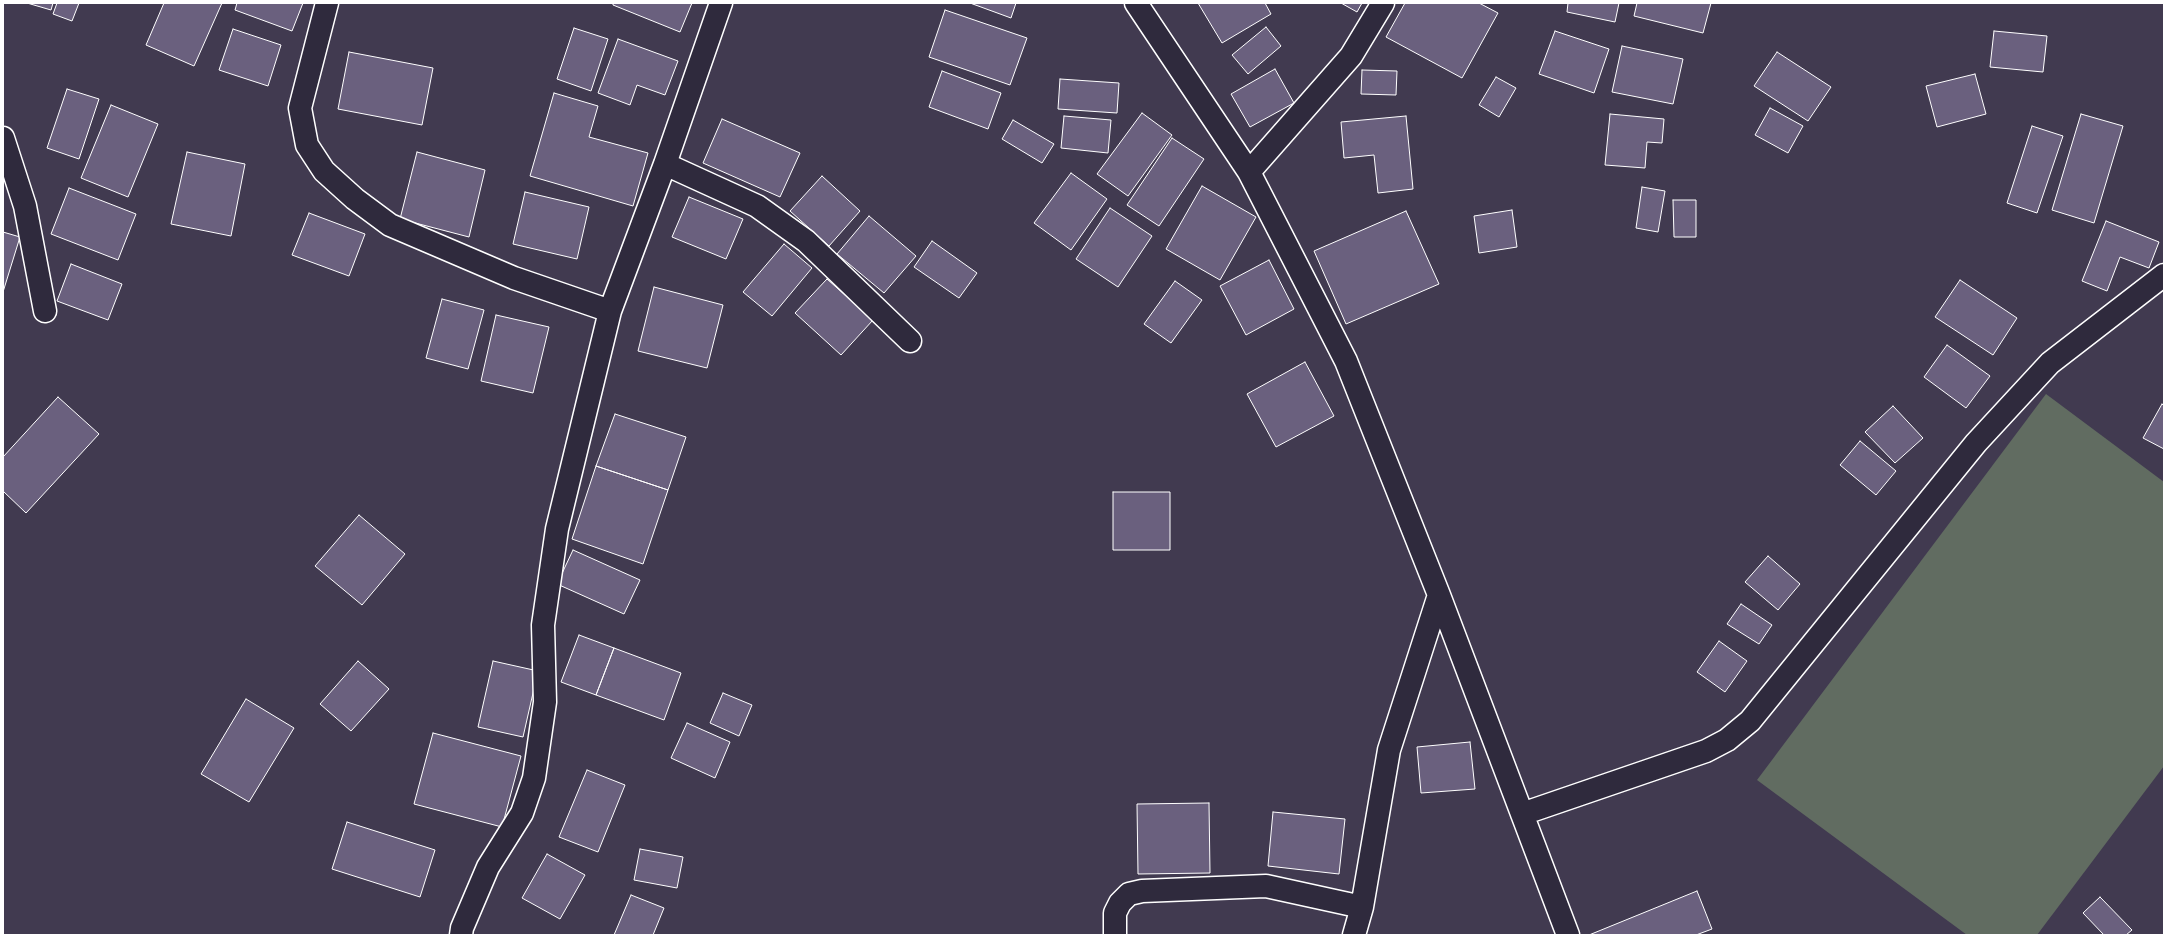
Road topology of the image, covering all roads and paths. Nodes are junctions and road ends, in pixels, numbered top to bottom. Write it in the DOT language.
graph roads {
  1 [pos="327,3"];
  2 [pos="721,3"];
  3 [pos="1136,3"];
  4 [pos="1383,3"];
  5 [pos="3,138"];
  6 [pos="665,164"];
  7 [pos="1249,172"];
  8 [pos="2164,275"];
  9 [pos="610,310"];
  10 [pos="45,311"];
  11 [pos="910,341"];
  12 [pos="1439,594"];
  13 [pos="1522,814"];
  14 [pos="1362,907"];
  15 [pos="461,935"];
  16 [pos="1115,935"];
  17 [pos="1354,935"];
  18 [pos="1568,935"];
  1 -- 9 [label="street"];
  2 -- 6 [label="street"];
  3 -- 7 [label="street"];
  4 -- 7 [label="street"];
  5 -- 10 [label="street"];
  6 -- 9 [label="street"];
  6 -- 11 [label="street"];
  7 -- 12 [label="street"];
  8 -- 13 [label="street"];
  9 -- 15 [label="street"];
  12 -- 13 [label="street"];
  12 -- 14 [label="street"];
  13 -- 18 [label="street"];
  14 -- 16 [label="street"];
  14 -- 17 [label="street"];
}
